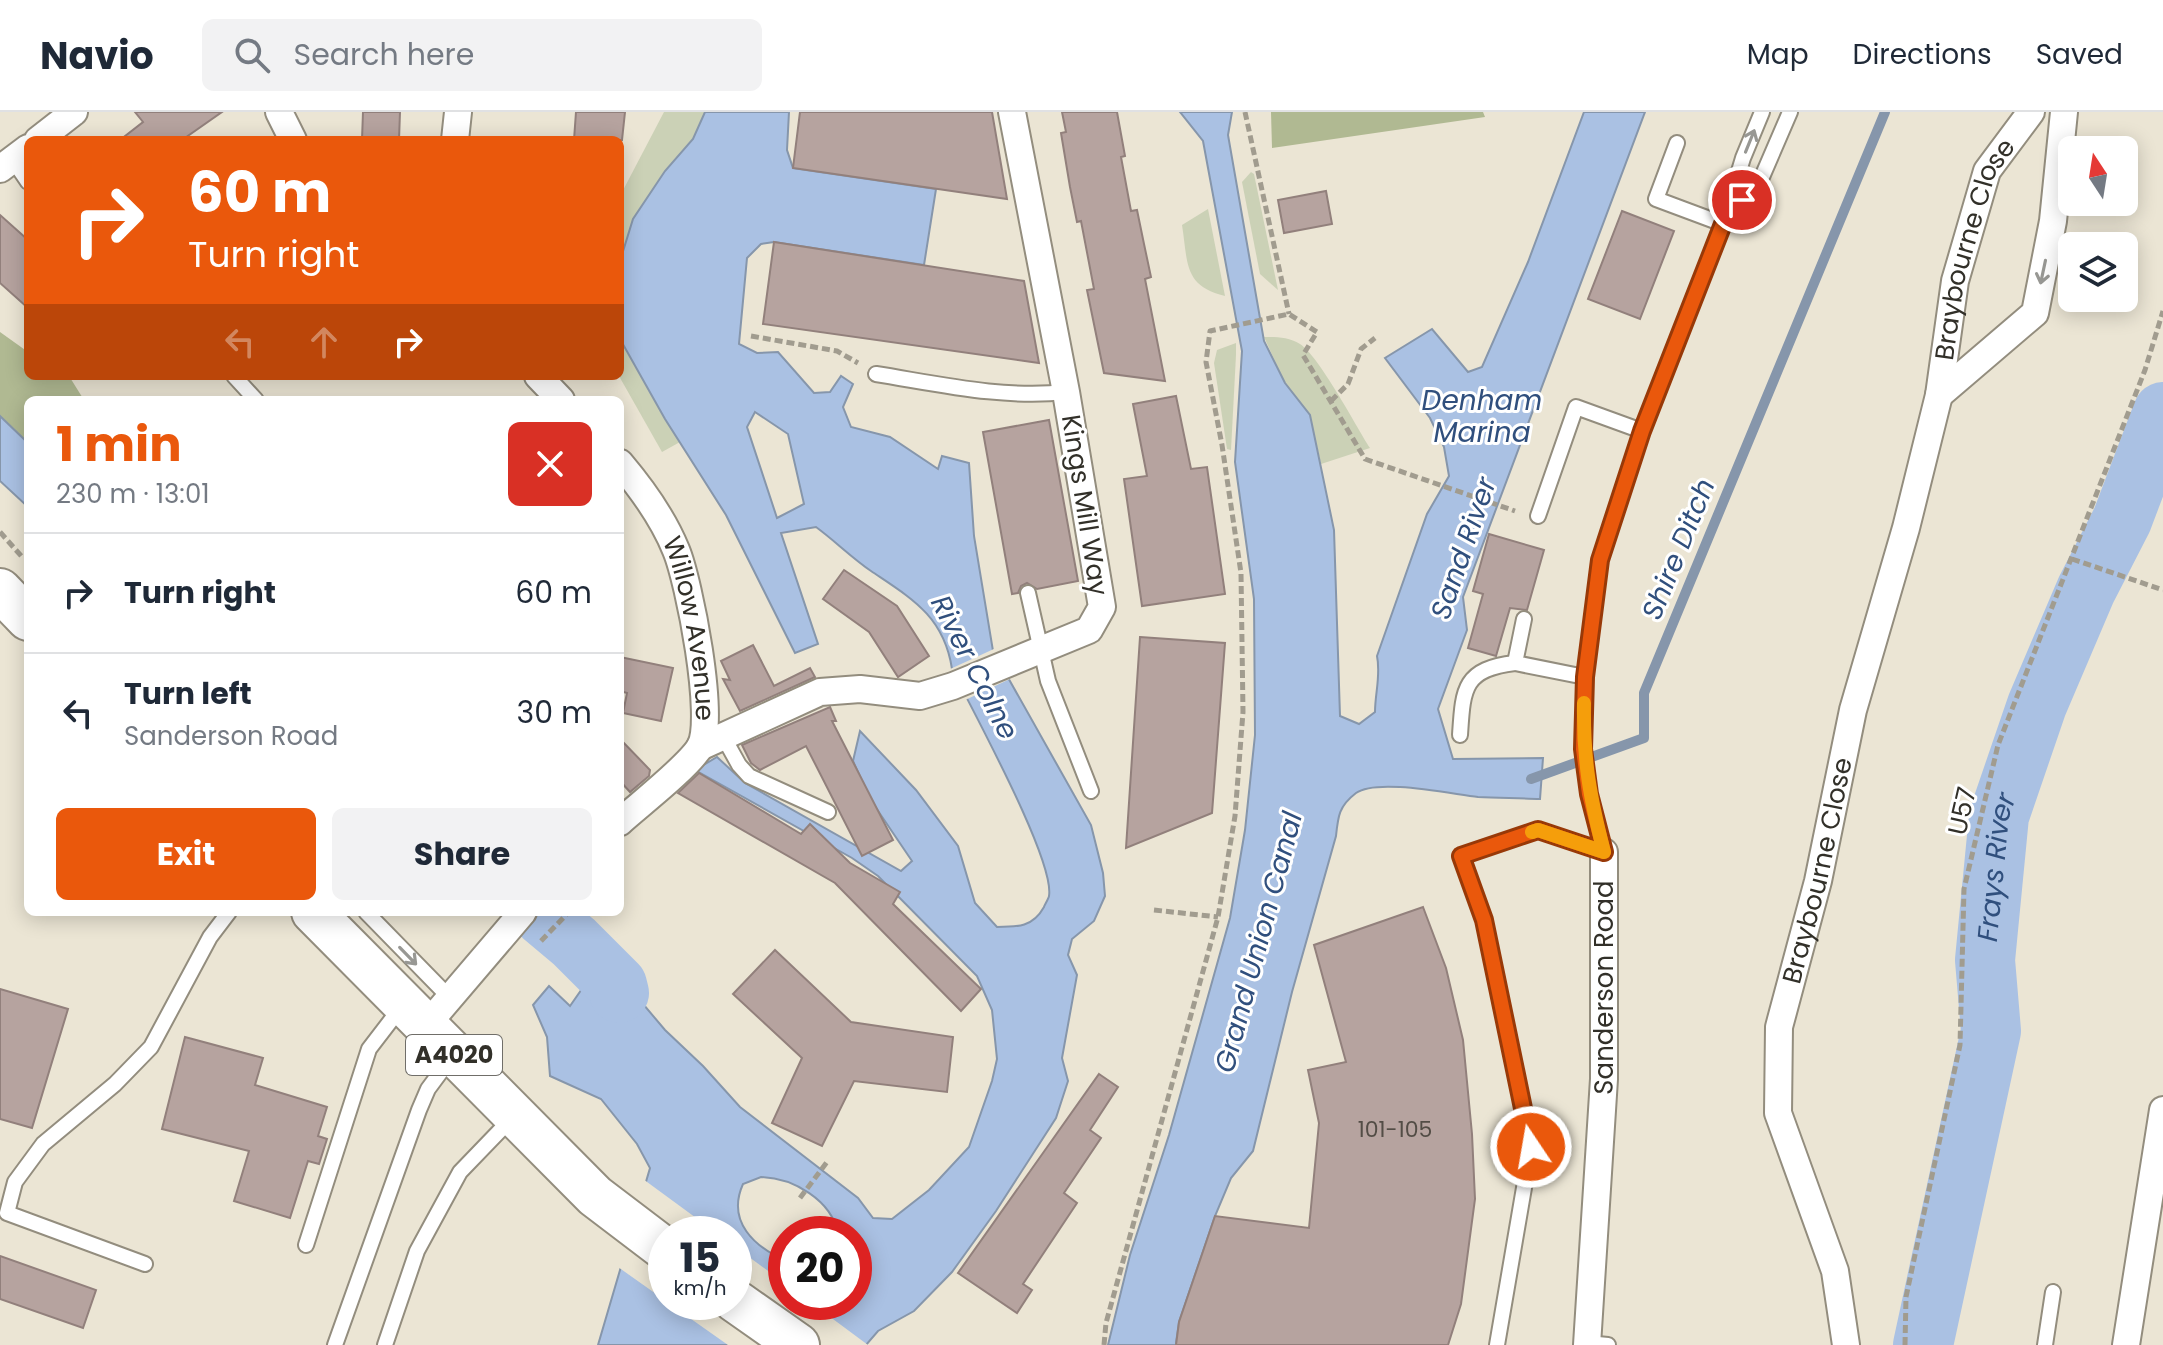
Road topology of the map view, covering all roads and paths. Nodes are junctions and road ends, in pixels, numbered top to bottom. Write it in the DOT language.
graph roads {
  1 [pos="74,112"];
  2 [pos="279,112"];
  3 [pos="458,112"];
  4 [pos="1012,112"];
  5 [pos="1245,112"];
  6 [pos="1762,112"];
  7 [pos="1790,112"];
  8 [pos="2031,112"];
  9 [pos="2064,112"];
  10 [pos="43,136"];
  11 [pos="291,136"];
  12 [pos="455,136"];
  13 [pos="1677,143"];
  14 [pos="1723,224"];
  15 [pos="2163,311"];
  16 [pos="1289,314"];
  17 [pos="751,336"];
  18 [pos="1375,338"];
  19 [pos="876,374"];
  20 [pos="238,380"];
  21 [pos="542,380"];
  22 [pos="1066,392"];
  23 [pos="1939,395"];
  24 [pos="252,396"];
  25 [pos="557,396"];
  26 [pos="1331,401"];
  27 [pos="1642,431"];
  28 [pos="624,468"];
  29 [pos="1500,508"];
  30 [pos="1538,516"];
  31 [pos="0,532"];
  32 [pos="24,559"];
  33 [pos="2072,559"];
  34 [pos="0,590"];
  35 [pos="2163,590"];
  36 [pos="1028,593"];
  37 [pos="24,615"];
  38 [pos="1524,619"];
  39 [pos="1040,651"];
  40 [pos="1515,663"];
  41 [pos="1585,677"];
  42 [pos="1460,735"];
  43 [pos="712,742"];
  44 [pos="1091,791"];
  45 [pos="828,812"];
  46 [pos="624,819"];
  47 [pos="1604,852"];
  48 [pos="1154,910"];
  49 [pos="226,916"];
  50 [pos="317,916"];
  51 [pos="368,916"];
  52 [pos="520,916"];
  53 [pos="564,916"];
  54 [pos="1218,917"];
  55 [pos="544,939"];
  56 [pos="433,1021"];
  57 [pos="515,1115"];
  58 [pos="2162,1125"];
  59 [pos="827,1162"];
  60 [pos="800,1198"];
  61 [pos="648,1236"];
  62 [pos="306,1245"];
  63 [pos="145,1264"];
  64 [pos="2053,1292"];
  65 [pos="752,1313"];
  66 [pos="1102,1344"];
  67 [pos="1594,1344"];
  68 [pos="335,1345"];
  69 [pos="385,1345"];
  70 [pos="798,1345"];
  71 [pos="1497,1345"];
  72 [pos="1846,1345"];
  73 [pos="1905,1345"];
  74 [pos="2045,1345"];
  75 [pos="2126,1345"];
  1 -- 10 [label="street"];
  2 -- 11 [label="street"];
  3 -- 12 [label="street"];
  4 -- 22 [label="street, Kings Mill Way"];
  5 -- 16 [label="path"];
  14 -- 6 [label="lane, Sanderson Road, one-way"];
  7 -- 14 [label="lane, Sanderson Road"];
  8 -- 23 [label="street, Braybourne Close"];
  9 -- 23 [label="street, Braybourne Close, one-way"];
  13 -- 14 [label="lane"];
  14 -- 27 [label="lane, Sanderson Road"];
  15 -- 33 [label="path, U57"];
  16 -- 26 [label="path"];
  16 -- 54 [label="path"];
  17 -- 19 [label="path"];
  18 -- 26 [label="path"];
  19 -- 22 [label="lane"];
  20 -- 24 [label="lane"];
  21 -- 25 [label="street"];
  22 -- 39 [label="street, Kings Mill Way"];
  23 -- 72 [label="street, Braybourne Close"];
  26 -- 29 [label="path"];
  27 -- 30 [label="lane"];
  27 -- 41 [label="lane, Sanderson Road"];
  28 -- 43 [label="street, Willow Avenue"];
  31 -- 32 [label="path"];
  33 -- 35 [label="path"];
  33 -- 73 [label="path, U57"];
  34 -- 37 [label="main road"];
  36 -- 39 [label="lane"];
  38 -- 40 [label="lane"];
  39 -- 43 [label="street, Kings Mill Way"];
  39 -- 44 [label="lane"];
  40 -- 41 [label="lane"];
  40 -- 42 [label="lane"];
  41 -- 47 [label="lane, Sanderson Road"];
  43 -- 45 [label="lane"];
  43 -- 46 [label="street, Willow Avenue"];
  47 -- 67 [label="street, Sanderson Road"];
  47 -- 71 [label="lane"];
  48 -- 54 [label="path"];
  49 -- 63 [label="lane"];
  50 -- 56 [label="main road, A4020"];
  51 -- 56 [label="lane, one-way"];
  52 -- 56 [label="street"];
  53 -- 55 [label="path"];
  54 -- 66 [label="path"];
  56 -- 57 [label="main road, A4020"];
  56 -- 62 [label="lane"];
  56 -- 68 [label="lane"];
  57 -- 61 [label="main road, A4020"];
  57 -- 69 [label="lane"];
  58 -- 75 [label="street"];
  59 -- 60 [label="path"];
  64 -- 74 [label="lane"];
  65 -- 70 [label="main road"];
}
